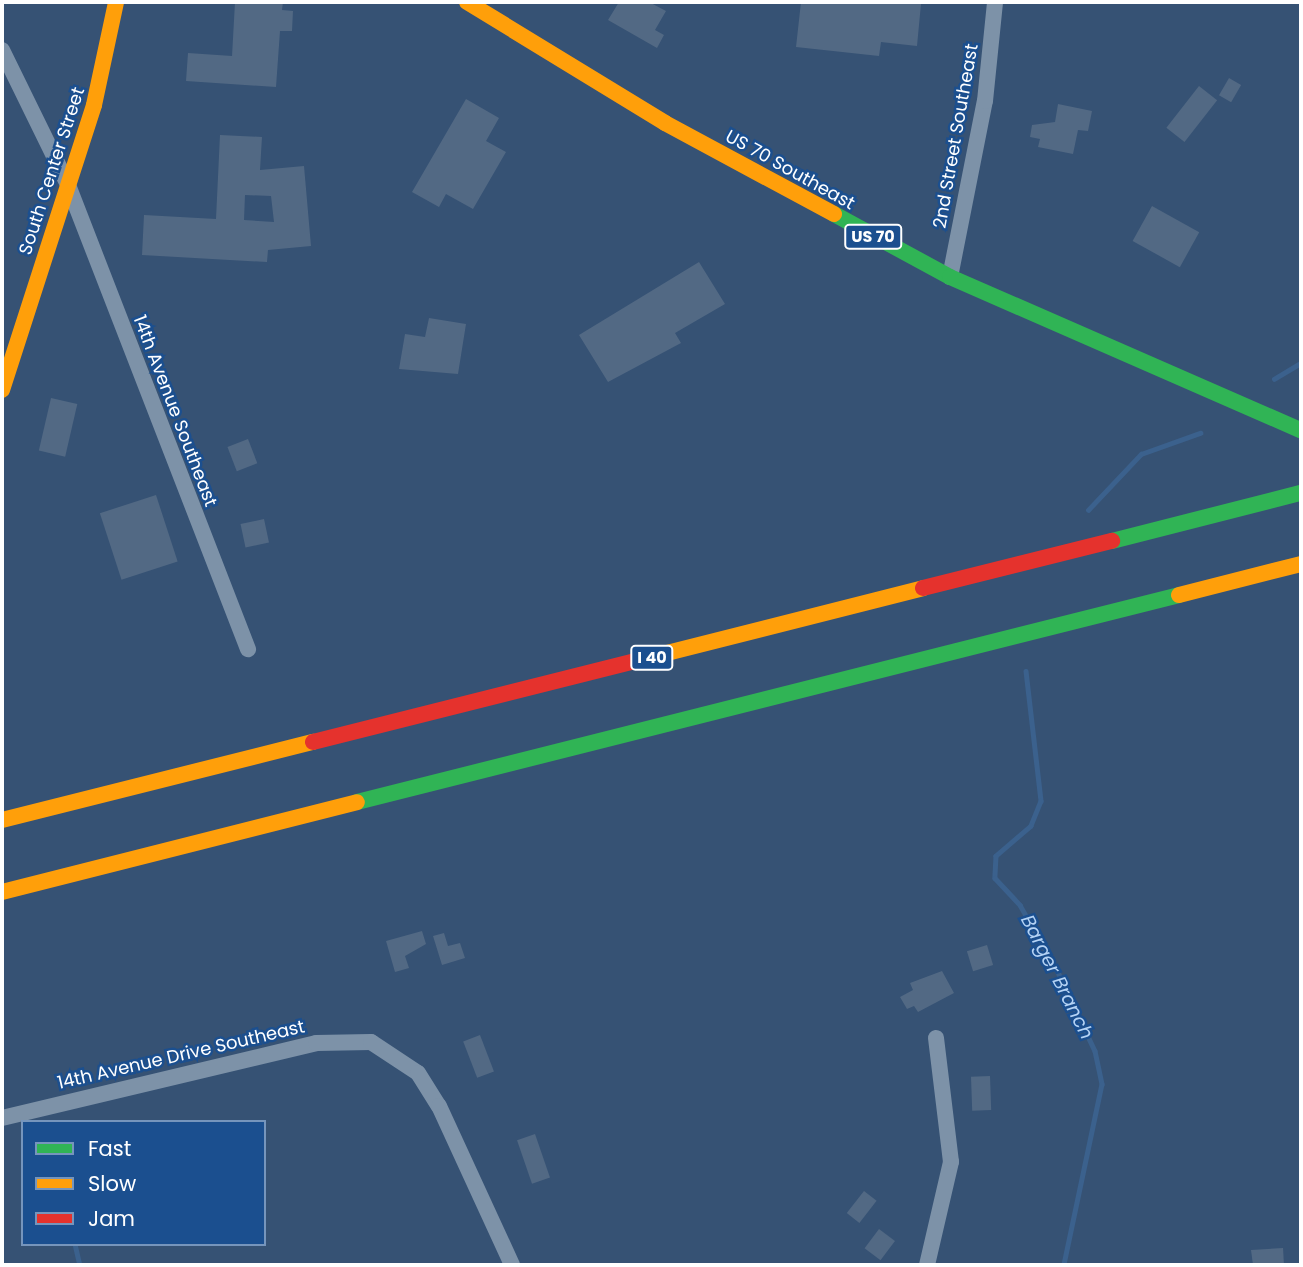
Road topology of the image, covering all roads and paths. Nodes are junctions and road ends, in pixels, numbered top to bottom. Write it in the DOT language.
graph roads {
  1 [pos="116,2"];
  2 [pos="467,2"];
  3 [pos="995,2"];
  4 [pos="2,50"];
  5 [pos="68,185"];
  6 [pos="950,277"];
  7 [pos="2,390"];
  8 [pos="1301,430"];
  9 [pos="1301,493"];
  10 [pos="1301,564"];
  11 [pos="248,649"];
  12 [pos="2,820"];
  13 [pos="2,892"];
  14 [pos="936,1038"];
  15 [pos="2,1118"];
  16 [pos="512,1265"];
  17 [pos="927,1265"];
  1 -- 5 [label="main road, South Center Street"];
  2 -- 6 [label="main road, US 70 Southeast / US 70"];
  3 -- 6 [label="street, 2nd Street Southeast"];
  4 -- 5 [label="street, 14th Avenue Southeast"];
  5 -- 7 [label="main road, South Center Street"];
  5 -- 11 [label="street, 14th Avenue Southeast"];
  6 -- 8 [label="main road, US 70 Southeast / US 70"];
  9 -- 12 [label="main road, I 40"];
  10 -- 13 [label="main road"];
  14 -- 17 [label="street"];
  15 -- 16 [label="street, 14th Avenue Drive Southeast"];
}
